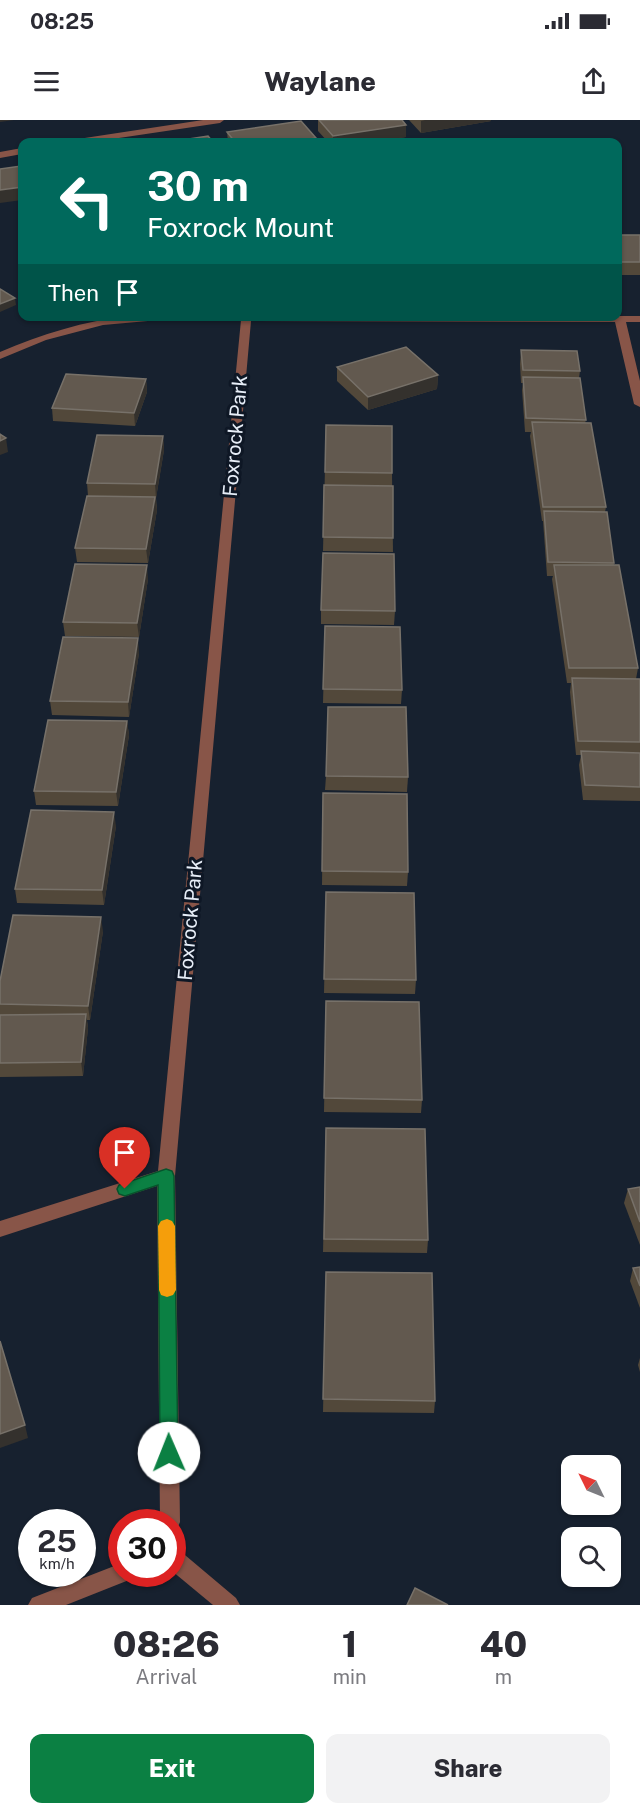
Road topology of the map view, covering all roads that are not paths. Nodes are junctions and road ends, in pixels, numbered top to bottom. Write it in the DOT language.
graph roads {
  1 [pos="220,120"];
  2 [pos="104,138"];
  3 [pos="18,152"];
  4 [pos="0,155"];
  5 [pos="622,320"];
  6 [pos="640,320"];
  7 [pos="115,321"];
  8 [pos="246,321"];
  9 [pos="620,321"];
  10 [pos="0,356"];
  11 [pos="640,404"];
  12 [pos="166,1176"];
  13 [pos="0,1229"];
  14 [pos="170,1509"];
  15 [pos="186,1569"];
  16 [pos="108,1578"];
  17 [pos="39,1605"];
  18 [pos="229,1605"];
  1 -- 2 [label="street"];
  3 -- 4 [label="street"];
  5 -- 6 [label="street"];
  7 -- 10 [label="street"];
  8 -- 12 [label="street, Foxrock Park"];
  9 -- 11 [label="street"];
  12 -- 13 [label="street"];
  12 -- 14 [label="street, Foxrock Park"];
  15 -- 18 [label="street"];
  16 -- 17 [label="street"];
}
